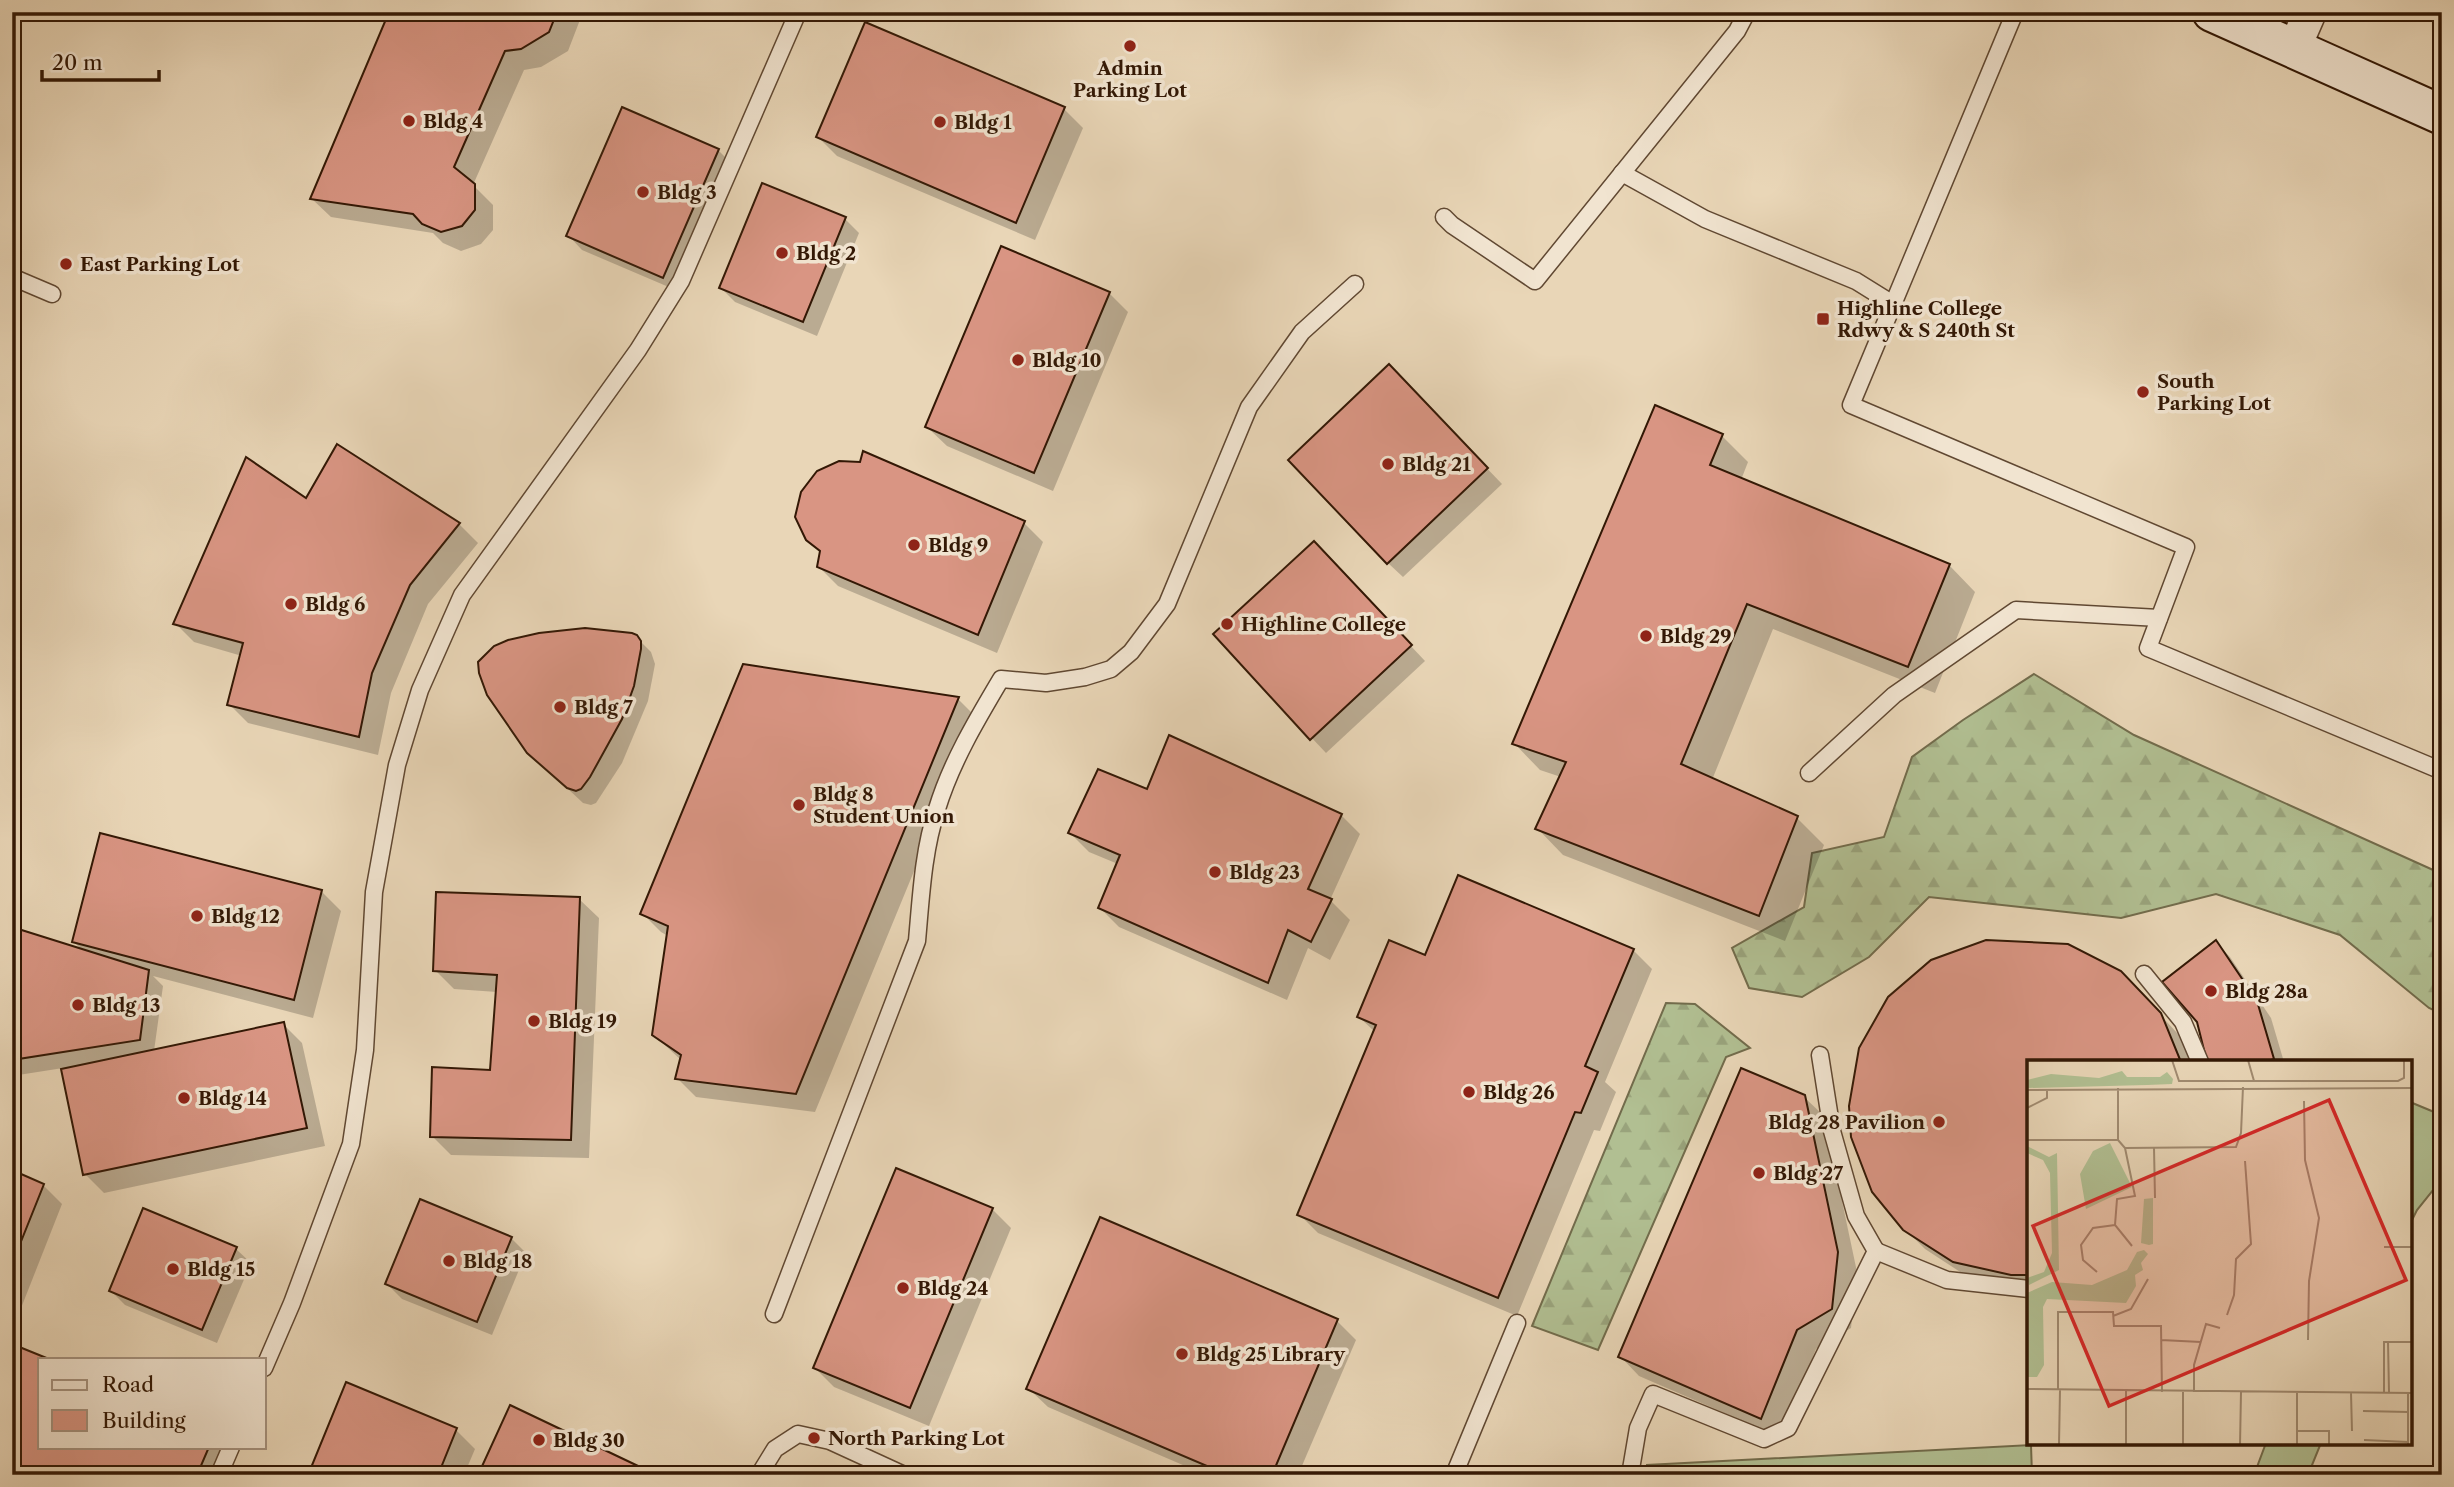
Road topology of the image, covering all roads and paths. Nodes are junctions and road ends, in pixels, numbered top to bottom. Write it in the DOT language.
graph roads {
  1 [pos="798,12"];
  2 [pos="1747,12"];
  3 [pos="2015,12"];
  4 [pos="2212,12"];
  5 [pos="2310,12"];
  6 [pos="2294,48"];
  7 [pos="2442,115"];
  8 [pos="1622,173"];
  9 [pos="1444,217"];
  10 [pos="12,277"];
  11 [pos="1355,284"];
  12 [pos="52,294"];
  13 [pos="1893,304"];
  14 [pos="2159,618"];
  15 [pos="2442,771"];
  16 [pos="1809,773"];
  17 [pos="2144,974"];
  18 [pos="1820,1055"];
  19 [pos="2199,1060"];
  20 [pos="1876,1251"];
  21 [pos="2027,1289"];
  22 [pos="774,1314"];
  23 [pos="1517,1323"];
  24 [pos="266,1363"];
  25 [pos="231,1448"];
  26 [pos="219,1475"];
  27 [pos="759,1475"];
  28 [pos="904,1475"];
  29 [pos="1454,1475"];
  30 [pos="1630,1475"];
  1 -- 24 [label="lane"];
  2 -- 8 [label="lane"];
  3 -- 13 [label="lane"];
  4 -- 6 [label="main road"];
  5 -- 6 [label="street"];
  6 -- 7 [label="main road"];
  8 -- 9 [label="lane"];
  8 -- 13 [label="lane"];
  10 -- 12 [label="lane"];
  11 -- 22 [label="lane"];
  13 -- 14 [label="lane"];
  14 -- 15 [label="lane"];
  14 -- 16 [label="lane"];
  17 -- 19 [label="lane"];
  18 -- 20 [label="lane"];
  20 -- 21 [label="lane"];
  20 -- 30 [label="lane"];
  23 -- 29 [label="lane"];
  25 -- 26 [label="lane"];
  27 -- 28 [label="lane"];
}
